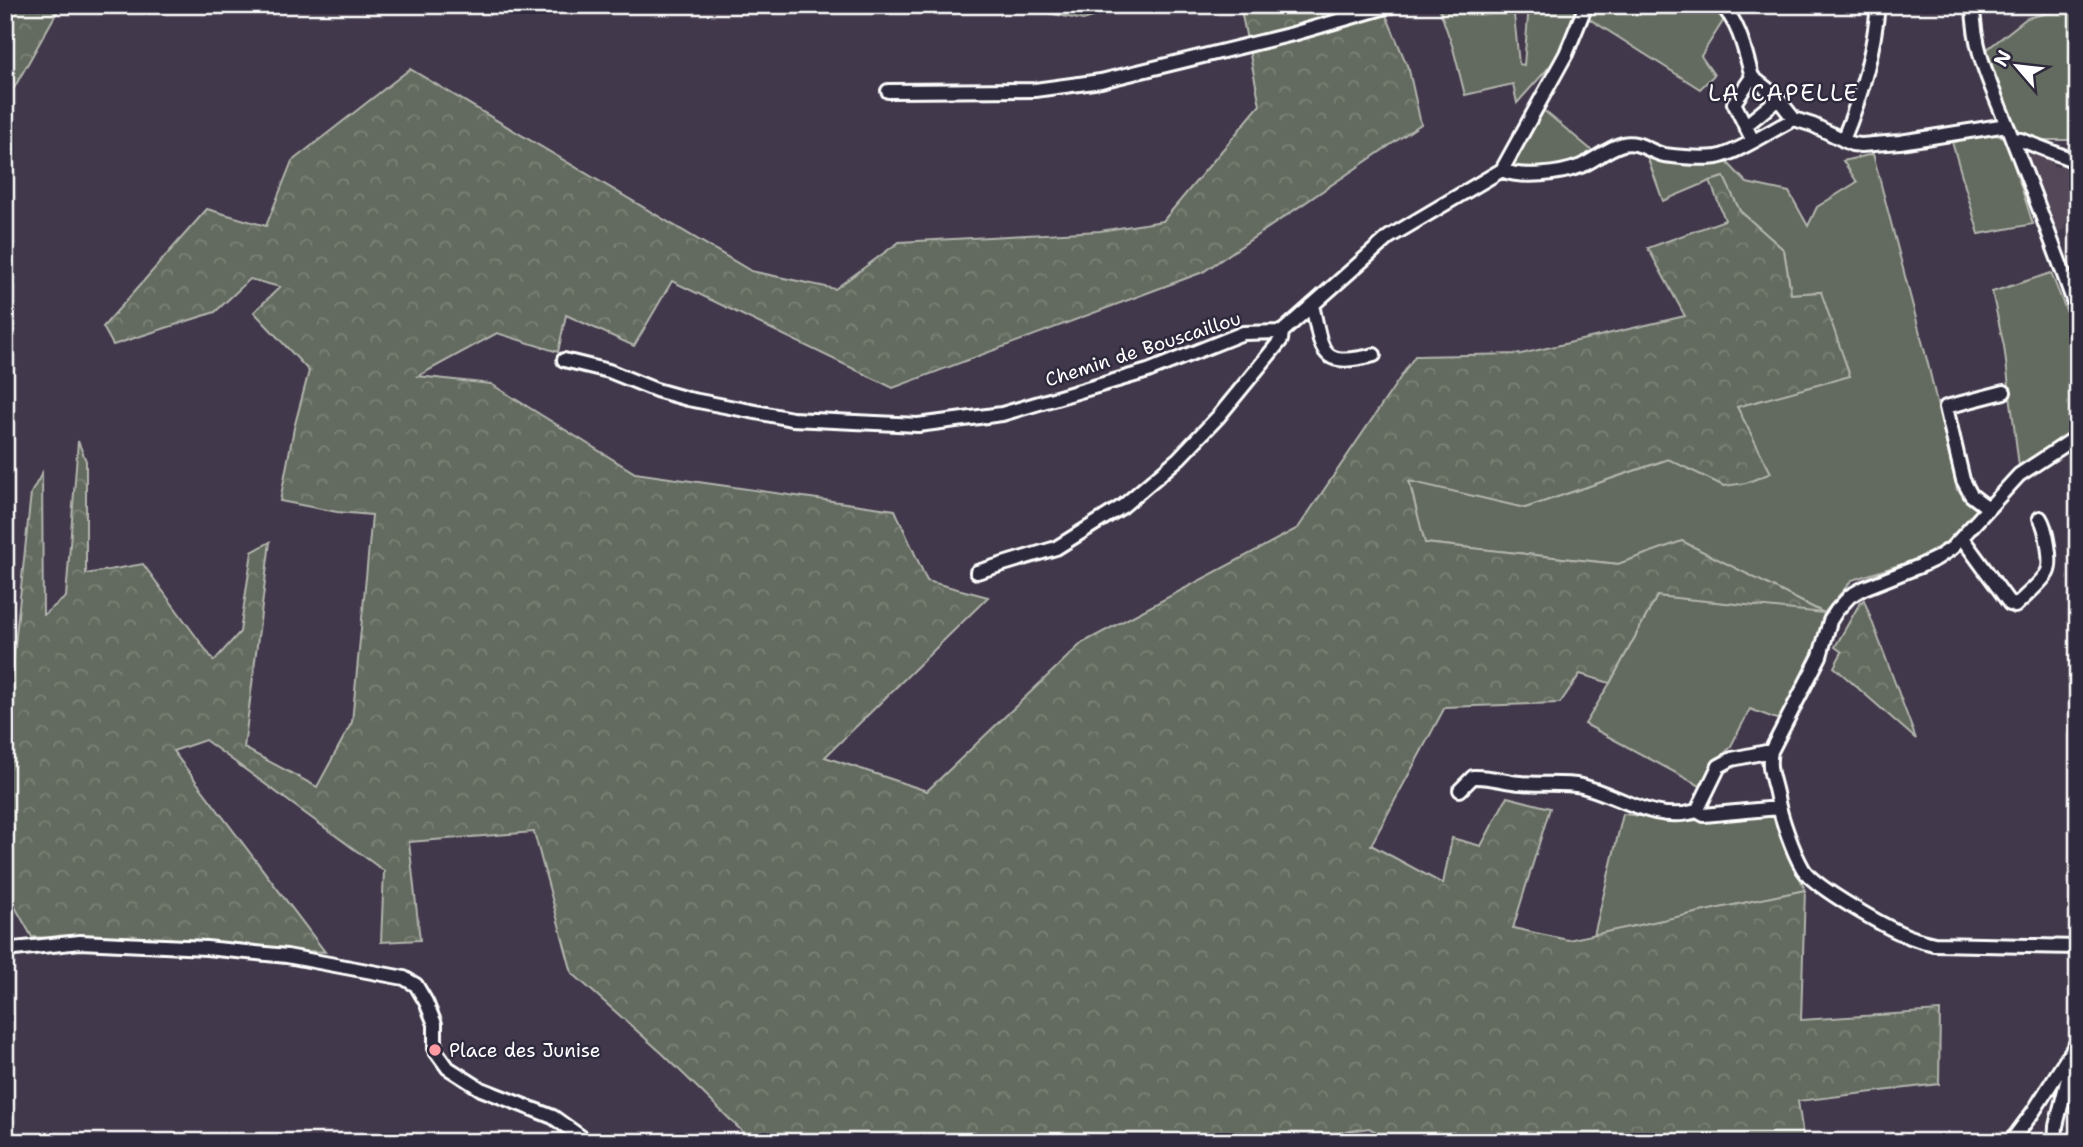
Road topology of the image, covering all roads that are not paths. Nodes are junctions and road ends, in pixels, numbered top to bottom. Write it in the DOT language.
graph roads {
  1 [pos="1393,5"];
  2 [pos="1586,5"];
  3 [pos="1721,5"];
  4 [pos="1878,5"];
  5 [pos="1973,5"];
  6 [pos="1752,77"];
  7 [pos="888,91"];
  8 [pos="1778,99"];
  9 [pos="1794,119"];
  10 [pos="2007,125"];
  11 [pos="1745,126"];
  12 [pos="2012,139"];
  13 [pos="1843,140"];
  14 [pos="1753,141"];
  15 [pos="2078,162"];
  16 [pos="1502,170"];
  17 [pos="1312,305"];
  18 [pos="2078,314"];
  19 [pos="1282,332"];
  20 [pos="1374,355"];
  21 [pos="564,360"];
  22 [pos="2004,392"];
  23 [pos="2078,436"];
  24 [pos="1988,508"];
  25 [pos="2040,518"];
  26 [pos="1962,538"];
  27 [pos="977,572"];
  28 [pos="1771,751"];
  29 [pos="1460,790"];
  30 [pos="1778,808"];
  31 [pos="1698,811"];
  32 [pos="2078,947"];
  33 [pos="11,950"];
  34 [pos="2078,1041"];
  35 [pos="2050,1085"];
  36 [pos="2064,1092"];
  37 [pos="588,1142"];
  38 [pos="2008,1142"];
  39 [pos="2055,1142"];
  1 -- 7 [label="street"];
  2 -- 16 [label="street"];
  3 -- 6 [label="street"];
  4 -- 13 [label="street"];
  5 -- 10 [label="street"];
  6 -- 8 [label="street"];
  6 -- 11 [label="street"];
  8 -- 9 [label="street"];
  8 -- 11 [label="street"];
  9 -- 13 [label="street"];
  9 -- 14 [label="street"];
  10 -- 12 [label="street"];
  10 -- 13 [label="street"];
  11 -- 14 [label="street"];
  12 -- 15 [label="street"];
  12 -- 18 [label="street"];
  14 -- 16 [label="street"];
  16 -- 17 [label="street"];
  17 -- 19 [label="street"];
  17 -- 20 [label="street"];
  19 -- 21 [label="street, Chemin de Bouscaillou"];
  19 -- 27 [label="street"];
  22 -- 24 [label="street"];
  23 -- 24 [label="street"];
  24 -- 26 [label="street"];
  25 -- 26 [label="street"];
  26 -- 28 [label="street"];
  28 -- 30 [label="street"];
  28 -- 31 [label="street"];
  29 -- 31 [label="street"];
  30 -- 31 [label="street"];
  30 -- 32 [label="street"];
  33 -- 37 [label="street"];
  34 -- 35 [label="street"];
  34 -- 36 [label="street"];
  35 -- 36 [label="street"];
  35 -- 38 [label="street"];
  36 -- 39 [label="street"];
}
